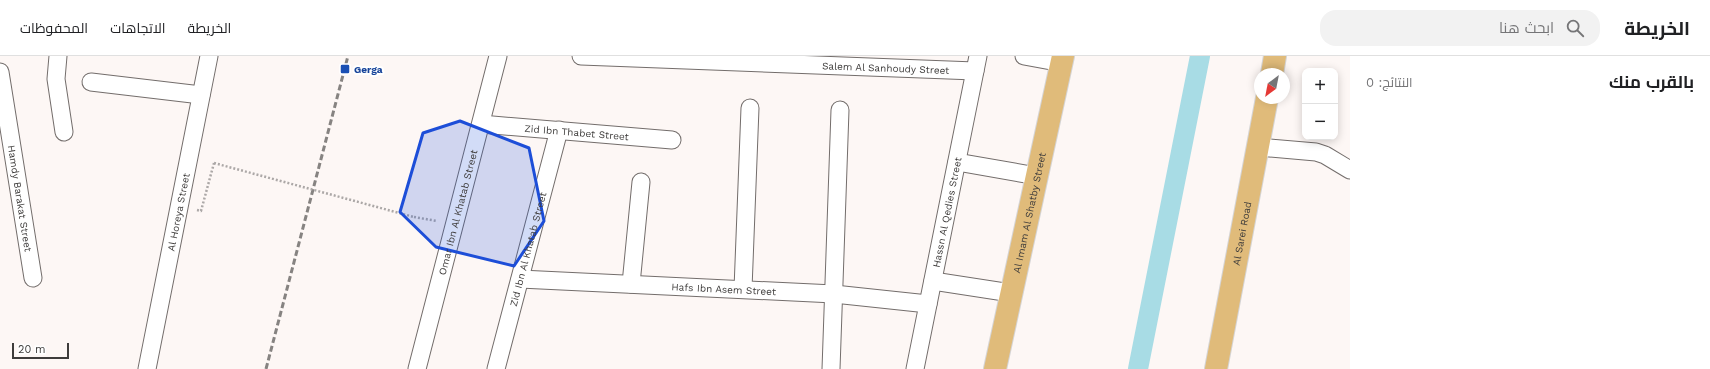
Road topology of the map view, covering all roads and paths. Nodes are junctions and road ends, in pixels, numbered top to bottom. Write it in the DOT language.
graph roads {
  1 [pos="58,56"];
  2 [pos="208,56"];
  3 [pos="498,56"];
  4 [pos="581,56"];
  5 [pos="1024,56"];
  6 [pos="1275,56"];
  7 [pos="1062,60"];
  8 [pos="977,64"];
  9 [pos="1273,68"];
  10 [pos="0,72"];
  11 [pos="91,82"];
  12 [pos="201,95"];
  13 [pos="1266,104"];
  14 [pos="750,108"];
  15 [pos="840,110"];
  16 [pos="481,124"];
  17 [pos="559,130"];
  18 [pos="64,132"];
  19 [pos="672,140"];
  20 [pos="1258,148"];
  21 [pos="957,162"];
  22 [pos="1350,170"];
  23 [pos="1037,176"];
  24 [pos="641,182"];
  25 [pos="201,211"];
  26 [pos="437,221"];
  27 [pos="33,278"];
  28 [pos="520,279"];
  29 [pos="933,281"];
  30 [pos="632,284"];
  31 [pos="743,289"];
  32 [pos="1011,293"];
  33 [pos="834,294"];
  34 [pos="928,304"];
  35 [pos="501,368"];
  36 [pos="147,369"];
  37 [pos="417,369"];
  38 [pos="831,369"];
  39 [pos="915,369"];
  40 [pos="995,369"];
  41 [pos="1216,369"];
  1 -- 18 [label="street"];
  2 -- 12 [label="street, Al Horeya Street"];
  3 -- 16 [label="street, Omar Ibn Al Khatab Street"];
  4 -- 8 [label="street, Salem Al Sanhoudy Street"];
  5 -- 7 [label="street"];
  6 -- 9 [label="main road"];
  7 -- 23 [label="main road, Al Imam Al Shatby Street"];
  8 -- 21 [label="street, Hassn Al Qedies Street"];
  10 -- 27 [label="street, Hamdy Barakat Street"];
  11 -- 12 [label="street"];
  12 -- 36 [label="street, Al Horeya Street"];
  13 -- 20 [label="main road, Al Sarei Road"];
  14 -- 31 [label="street"];
  15 -- 33 [label="street"];
  16 -- 17 [label="street, Zid Ibn Thabet Street"];
  16 -- 37 [label="street, Omar Ibn Al Khatab Street"];
  17 -- 19 [label="street, Zid Ibn Thabet Street"];
  17 -- 28 [label="street, Zid Ibn Al Khatab Street"];
  20 -- 22 [label="street"];
  20 -- 41 [label="main road, Al Sarei Road"];
  21 -- 23 [label="street"];
  21 -- 29 [label="street, Hassn Al Qedies Street"];
  23 -- 32 [label="main road, Al Imam Al Shatby Street"];
  24 -- 30 [label="street"];
  25 -- 26 [label="path, bridge"];
  28 -- 30 [label="street, Hafs Ibn Asem Street"];
  28 -- 35 [label="street, Zid Ibn Al Khatab Street"];
  29 -- 32 [label="street"];
  29 -- 34 [label="street, Hassn Al Qedies Street"];
  30 -- 31 [label="street, Hafs Ibn Asem Street"];
  31 -- 33 [label="street, Hafs Ibn Asem Street"];
  32 -- 40 [label="main road, Al Imam Al Shatby Street"];
  33 -- 34 [label="street, Hafs Ibn Asem Street"];
  33 -- 38 [label="street"];
  34 -- 39 [label="street, Hassn Al Qedies Street"];
}
